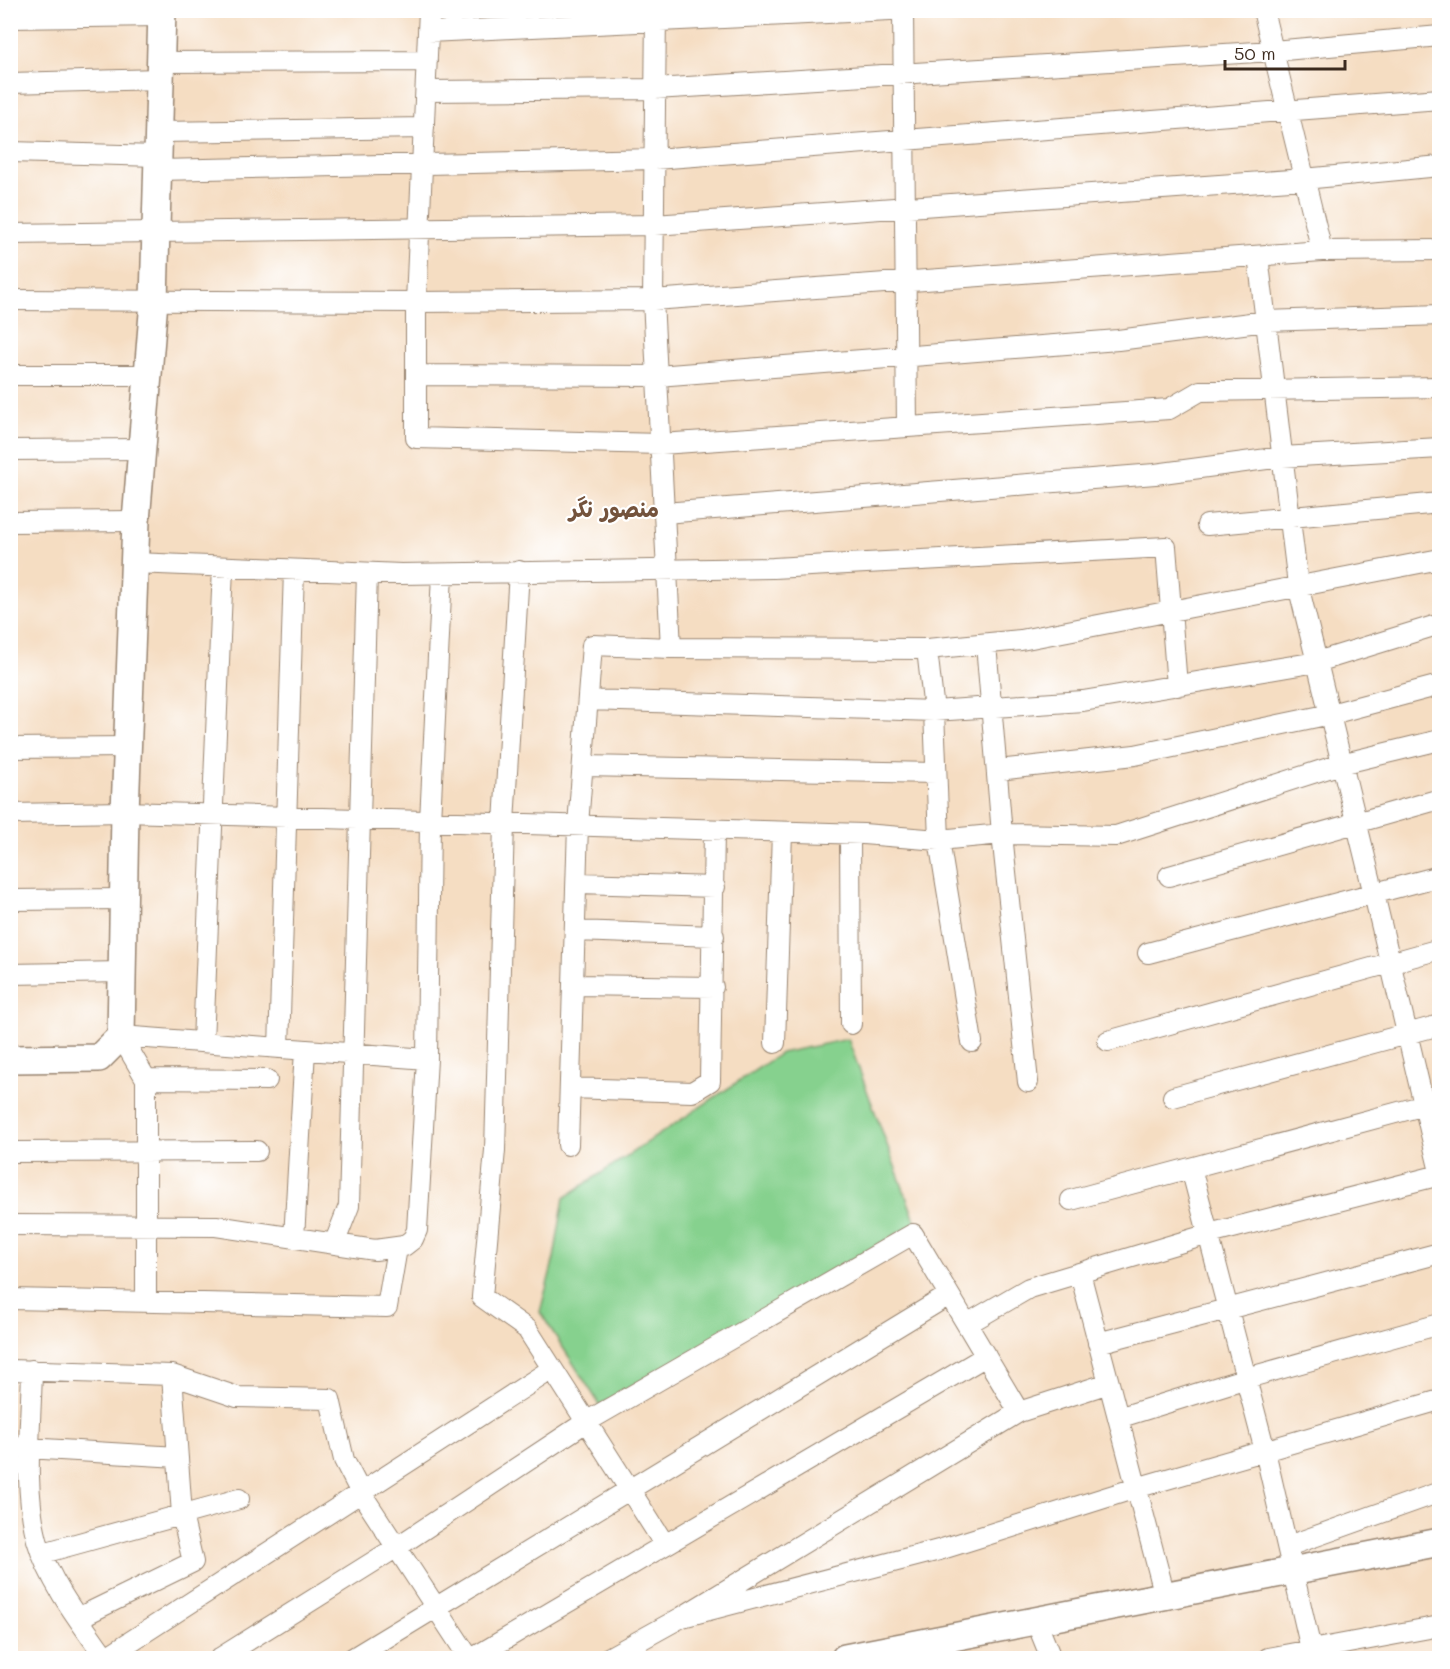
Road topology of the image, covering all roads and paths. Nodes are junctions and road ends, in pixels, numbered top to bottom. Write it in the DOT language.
graph roads {
  1 [pos="429,10"];
  2 [pos="890,10"];
  3 [pos="903,10"];
  4 [pos="1263,10"];
  5 [pos="162,13"];
  6 [pos="656,16"];
  7 [pos="10,18"];
  8 [pos="428,32"];
  9 [pos="1440,36"];
  10 [pos="1274,51"];
  11 [pos="427,61"];
  12 [pos="161,71"];
  13 [pos="904,74"];
  14 [pos="10,82"];
  15 [pos="655,89"];
  16 [pos="426,91"];
  17 [pos="1440,99"];
  18 [pos="1288,112"];
  19 [pos="424,128"];
  20 [pos="904,141"];
  21 [pos="10,152"];
  22 [pos="158,153"];
  23 [pos="655,159"];
  24 [pos="422,165"];
  25 [pos="1440,166"];
  26 [pos="1304,179"];
  27 [pos="905,207"];
  28 [pos="654,225"];
  29 [pos="419,229"];
  30 [pos="156,233"];
  31 [pos="10,234"];
  32 [pos="1440,250"];
  33 [pos="1322,251"];
  34 [pos="1258,256"];
  35 [pos="905,281"];
  36 [pos="10,300"];
  37 [pos="154,300"];
  38 [pos="653,300"];
  39 [pos="416,302"];
  40 [pos="1440,315"];
  41 [pos="1266,321"];
  42 [pos="906,357"];
  43 [pos="10,375"];
  44 [pos="148,375"];
  45 [pos="416,375"];
  46 [pos="657,376"];
  47 [pos="1440,387"];
  48 [pos="1274,388"];
  49 [pos="907,427"];
  50 [pos="661,444"];
  51 [pos="1440,448"];
  52 [pos="142,449"];
  53 [pos="10,450"];
  54 [pos="1282,457"];
  55 [pos="1440,503"];
  56 [pos="664,513"];
  57 [pos="1289,517"];
  58 [pos="136,521"];
  59 [pos="10,522"];
  60 [pos="1207,525"];
  61 [pos="1440,558"];
  62 [pos="135,563"];
  63 [pos="223,567"];
  64 [pos="667,568"];
  65 [pos="294,570"];
  66 [pos="519,572"];
  67 [pos="367,573"];
  68 [pos="442,573"];
  69 [pos="1298,585"];
  70 [pos="1169,610"];
  71 [pos="1440,624"];
  72 [pos="986,644"];
  73 [pos="671,648"];
  74 [pos="927,649"];
  75 [pos="1317,662"];
  76 [pos="1440,685"];
  77 [pos="1177,686"];
  78 [pos="589,700"];
  79 [pos="992,707"];
  80 [pos="934,711"];
  81 [pos="1331,714"];
  82 [pos="1440,740"];
  83 [pos="129,747"];
  84 [pos="10,748"];
  85 [pos="1341,764"];
  86 [pos="584,766"];
  87 [pos="998,770"];
  88 [pos="936,774"];
  89 [pos="1440,799"];
  90 [pos="125,812"];
  91 [pos="10,814"];
  92 [pos="213,814"];
  93 [pos="286,817"];
  94 [pos="361,819"];
  95 [pos="430,821"];
  96 [pos="504,823"];
  97 [pos="1356,824"];
  98 [pos="578,825"];
  99 [pos="714,830"];
  100 [pos="782,832"];
  101 [pos="850,834"];
  102 [pos="1002,834"];
  103 [pos="939,840"];
  104 [pos="1169,876"];
  105 [pos="1440,876"];
  106 [pos="578,883"];
  107 [pos="715,887"];
  108 [pos="1374,894"];
  109 [pos="125,898"];
  110 [pos="10,900"];
  111 [pos="576,931"];
  112 [pos="714,936"];
  113 [pos="1440,949"];
  114 [pos="1148,953"];
  115 [pos="1390,963"];
  116 [pos="123,972"];
  117 [pos="10,974"];
  118 [pos="574,985"];
  119 [pos="712,987"];
  120 [pos="851,1024"];
  121 [pos="1440,1025"];
  122 [pos="1407,1035"];
  123 [pos="121,1036"];
  124 [pos="1108,1041"];
  125 [pos="203,1042"];
  126 [pos="972,1042"];
  127 [pos="775,1043"];
  128 [pos="279,1048"];
  129 [pos="306,1050"];
  130 [pos="355,1053"];
  131 [pos="10,1059"];
  132 [pos="427,1059"];
  133 [pos="146,1079"];
  134 [pos="267,1080"];
  135 [pos="1028,1082"];
  136 [pos="570,1088"];
  137 [pos="1173,1096"];
  138 [pos="1431,1103"];
  139 [pos="568,1145"];
  140 [pos="146,1151"];
  141 [pos="257,1151"];
  142 [pos="10,1152"];
  143 [pos="1191,1168"];
  144 [pos="1440,1174"];
  145 [pos="1071,1200"];
  146 [pos="10,1225"];
  147 [pos="146,1226"];
  148 [pos="1209,1234"];
  149 [pos="294,1238"];
  150 [pos="334,1244"];
  151 [pos="397,1248"];
  152 [pos="1440,1252"];
  153 [pos="1080,1273"];
  154 [pos="949,1294"];
  155 [pos="10,1299"];
  156 [pos="146,1302"];
  157 [pos="1228,1308"];
  158 [pos="967,1324"];
  159 [pos="1440,1324"];
  160 [pos="1098,1342"];
  161 [pos="986,1356"];
  162 [pos="552,1369"];
  163 [pos="10,1370"];
  164 [pos="32,1370"];
  165 [pos="172,1375"];
  166 [pos="1247,1378"];
  167 [pos="1109,1383"];
  168 [pos="1440,1400"];
  169 [pos="1019,1412"];
  170 [pos="1118,1418"];
  171 [pos="586,1422"];
  172 [pos="10,1447"];
  173 [pos="30,1447"];
  174 [pos="1265,1451"];
  175 [pos="178,1457"];
  176 [pos="1136,1488"];
  177 [pos="630,1490"];
  178 [pos="1440,1492"];
  179 [pos="361,1493"];
  180 [pos="239,1499"];
  181 [pos="182,1515"];
  182 [pos="1440,1542"];
  183 [pos="665,1545"];
  184 [pos="397,1547"];
  185 [pos="43,1553"];
  186 [pos="1291,1559"];
  187 [pos="1164,1596"];
  188 [pos="436,1608"];
  189 [pos="682,1617"];
  190 [pos="78,1618"];
  191 [pos="1036,1622"];
  192 [pos="1440,1626"];
  193 [pos="1312,1654"];
  194 [pos="106,1658"];
  195 [pos="220,1659"];
  196 [pos="352,1659"];
  197 [pos="471,1659"];
  198 [pos="608,1659"];
  199 [pos="845,1659"];
  200 [pos="1051,1659"];
  201 [pos="1268,1659"];
  1 -- 8 [label="street"];
  2 -- 6 [label="street"];
  3 -- 13 [label="street"];
  4 -- 10 [label="street"];
  5 -- 7 [label="street"];
  5 -- 12 [label="street"];
  6 -- 8 [label="street"];
  6 -- 15 [label="street"];
  8 -- 11 [label="street"];
  9 -- 10 [label="street"];
  10 -- 13 [label="street"];
  10 -- 18 [label="street"];
  11 -- 12 [label="street"];
  11 -- 16 [label="street"];
  12 -- 14 [label="street"];
  12 -- 22 [label="street"];
  13 -- 15 [label="street"];
  13 -- 20 [label="street"];
  15 -- 16 [label="street"];
  15 -- 23 [label="street"];
  16 -- 19 [label="street"];
  17 -- 18 [label="street"];
  18 -- 20 [label="street"];
  18 -- 26 [label="street"];
  19 -- 22 [label="street"];
  19 -- 24 [label="street"];
  20 -- 23 [label="street"];
  20 -- 27 [label="street"];
  21 -- 22 [label="street"];
  22 -- 24 [label="street"];
  22 -- 30 [label="street"];
  23 -- 24 [label="street"];
  23 -- 28 [label="street"];
  24 -- 29 [label="street"];
  25 -- 26 [label="street"];
  26 -- 27 [label="street"];
  26 -- 33 [label="street"];
  27 -- 28 [label="street"];
  27 -- 35 [label="street"];
  28 -- 29 [label="street"];
  28 -- 38 [label="street"];
  29 -- 30 [label="street"];
  29 -- 39 [label="street"];
  30 -- 31 [label="street"];
  30 -- 37 [label="street"];
  32 -- 33 [label="street"];
  33 -- 34 [label="street"];
  34 -- 35 [label="street"];
  34 -- 41 [label="street"];
  35 -- 38 [label="street"];
  35 -- 42 [label="street"];
  36 -- 37 [label="street"];
  37 -- 39 [label="street"];
  37 -- 44 [label="street"];
  38 -- 39 [label="street"];
  38 -- 46 [label="street"];
  39 -- 45 [label="street"];
  40 -- 41 [label="street"];
  41 -- 42 [label="street"];
  41 -- 48 [label="street"];
  42 -- 46 [label="street"];
  42 -- 49 [label="street"];
  43 -- 44 [label="street"];
  44 -- 52 [label="street"];
  45 -- 46 [label="street"];
  45 -- 50 [label="street"];
  46 -- 50 [label="street"];
  47 -- 48 [label="street"];
  48 -- 49 [label="street"];
  48 -- 54 [label="street"];
  49 -- 50 [label="street"];
  50 -- 56 [label="street"];
  51 -- 54 [label="street"];
  52 -- 53 [label="street"];
  52 -- 58 [label="street"];
  54 -- 56 [label="street"];
  54 -- 57 [label="street"];
  55 -- 57 [label="street"];
  56 -- 64 [label="street"];
  57 -- 60 [label="street"];
  57 -- 69 [label="street"];
  58 -- 59 [label="street"];
  58 -- 62 [label="street"];
  61 -- 69 [label="street"];
  62 -- 63 [label="street"];
  62 -- 83 [label="street"];
  63 -- 65 [label="street"];
  63 -- 92 [label="street"];
  64 -- 66 [label="street"];
  64 -- 70 [label="street"];
  64 -- 73 [label="street"];
  65 -- 67 [label="street"];
  65 -- 93 [label="street"];
  66 -- 68 [label="street"];
  66 -- 96 [label="street"];
  67 -- 68 [label="street"];
  67 -- 94 [label="street"];
  68 -- 95 [label="street"];
  69 -- 70 [label="street"];
  69 -- 75 [label="street"];
  70 -- 72 [label="street"];
  70 -- 77 [label="street"];
  71 -- 75 [label="street"];
  72 -- 74 [label="street"];
  72 -- 79 [label="street"];
  73 -- 74 [label="street"];
  73 -- 78 [label="street"];
  74 -- 80 [label="street"];
  75 -- 77 [label="street"];
  75 -- 81 [label="street"];
  76 -- 81 [label="street"];
  77 -- 79 [label="street"];
  78 -- 80 [label="street"];
  78 -- 86 [label="street"];
  79 -- 80 [label="street"];
  79 -- 87 [label="street"];
  80 -- 88 [label="street"];
  81 -- 85 [label="street"];
  81 -- 87 [label="street"];
  82 -- 85 [label="street"];
  83 -- 84 [label="street"];
  83 -- 90 [label="street"];
  85 -- 97 [label="street"];
  85 -- 102 [label="street"];
  86 -- 88 [label="street"];
  86 -- 98 [label="street"];
  87 -- 102 [label="street"];
  88 -- 103 [label="street"];
  89 -- 97 [label="street"];
  90 -- 91 [label="street"];
  90 -- 92 [label="street"];
  90 -- 109 [label="street"];
  92 -- 93 [label="street"];
  92 -- 125 [label="street"];
  93 -- 94 [label="street"];
  93 -- 128 [label="street"];
  94 -- 95 [label="street"];
  94 -- 130 [label="street"];
  95 -- 96 [label="street"];
  95 -- 132 [label="street"];
  96 -- 98 [label="street"];
  96 -- 162 [label="street"];
  97 -- 104 [label="street"];
  97 -- 108 [label="street"];
  98 -- 99 [label="street"];
  98 -- 106 [label="street"];
  99 -- 100 [label="street"];
  99 -- 107 [label="street"];
  100 -- 101 [label="street"];
  100 -- 127 [label="street"];
  101 -- 103 [label="street"];
  101 -- 120 [label="street"];
  102 -- 103 [label="street"];
  102 -- 135 [label="street"];
  103 -- 126 [label="street"];
  105 -- 108 [label="street"];
  106 -- 107 [label="street"];
  106 -- 111 [label="street"];
  107 -- 112 [label="street"];
  108 -- 114 [label="street"];
  108 -- 115 [label="street"];
  109 -- 110 [label="street"];
  109 -- 116 [label="street"];
  111 -- 112 [label="street"];
  111 -- 118 [label="street"];
  112 -- 119 [label="street"];
  113 -- 115 [label="street"];
  115 -- 122 [label="street"];
  115 -- 124 [label="street"];
  116 -- 117 [label="street"];
  116 -- 123 [label="street"];
  118 -- 119 [label="street"];
  118 -- 136 [label="street"];
  119 -- 136 [label="street"];
  121 -- 122 [label="street"];
  122 -- 137 [label="street"];
  122 -- 138 [label="street"];
  123 -- 125 [label="street"];
  123 -- 131 [label="street"];
  123 -- 133 [label="street"];
  125 -- 128 [label="street"];
  128 -- 129 [label="street"];
  129 -- 130 [label="street"];
  129 -- 149 [label="street"];
  130 -- 132 [label="street"];
  130 -- 150 [label="street"];
  132 -- 151 [label="street"];
  133 -- 134 [label="street"];
  133 -- 140 [label="street"];
  136 -- 139 [label="street"];
  138 -- 143 [label="street"];
  138 -- 144 [label="street"];
  140 -- 141 [label="street"];
  140 -- 142 [label="street"];
  140 -- 147 [label="street"];
  143 -- 145 [label="street"];
  143 -- 148 [label="street"];
  144 -- 148 [label="street"];
  146 -- 147 [label="street"];
  147 -- 149 [label="street"];
  147 -- 156 [label="street"];
  148 -- 153 [label="street"];
  148 -- 157 [label="street"];
  149 -- 150 [label="street"];
  150 -- 151 [label="street"];
  151 -- 156 [label="street"];
  152 -- 157 [label="street"];
  153 -- 158 [label="street"];
  153 -- 160 [label="street"];
  154 -- 158 [label="street"];
  154 -- 171 [label="street"];
  154 -- 177 [label="street"];
  155 -- 156 [label="street"];
  157 -- 160 [label="street"];
  157 -- 166 [label="street"];
  158 -- 161 [label="street"];
  159 -- 166 [label="street"];
  160 -- 167 [label="street"];
  161 -- 169 [label="street"];
  161 -- 183 [label="street"];
  162 -- 171 [label="street"];
  162 -- 179 [label="street"];
  163 -- 164 [label="street"];
  164 -- 165 [label="street"];
  164 -- 173 [label="street"];
  165 -- 175 [label="street"];
  165 -- 179 [label="street"];
  166 -- 170 [label="street"];
  166 -- 174 [label="street"];
  167 -- 169 [label="street"];
  167 -- 170 [label="street"];
  168 -- 174 [label="street"];
  169 -- 189 [label="street"];
  170 -- 176 [label="street"];
  171 -- 177 [label="street"];
  171 -- 184 [label="street"];
  172 -- 173 [label="street"];
  173 -- 175 [label="street"];
  173 -- 185 [label="street"];
  174 -- 176 [label="street"];
  174 -- 186 [label="street"];
  175 -- 181 [label="street"];
  176 -- 187 [label="street"];
  176 -- 189 [label="street"];
  177 -- 183 [label="street"];
  177 -- 188 [label="street"];
  178 -- 186 [label="street"];
  179 -- 184 [label="street"];
  179 -- 194 [label="street"];
  180 -- 181 [label="street"];
  181 -- 185 [label="street"];
  181 -- 190 [label="street"];
  182 -- 186 [label="street"];
  183 -- 197 [label="street"];
  184 -- 188 [label="street"];
  184 -- 195 [label="street"];
  185 -- 190 [label="street"];
  186 -- 187 [label="street"];
  186 -- 193 [label="street"];
  187 -- 191 [label="street"];
  188 -- 196 [label="street"];
  188 -- 197 [label="street"];
  189 -- 198 [label="street"];
  190 -- 194 [label="street"];
  191 -- 199 [label="street"];
  191 -- 200 [label="street"];
  192 -- 193 [label="street"];
  193 -- 201 [label="street"];
}
